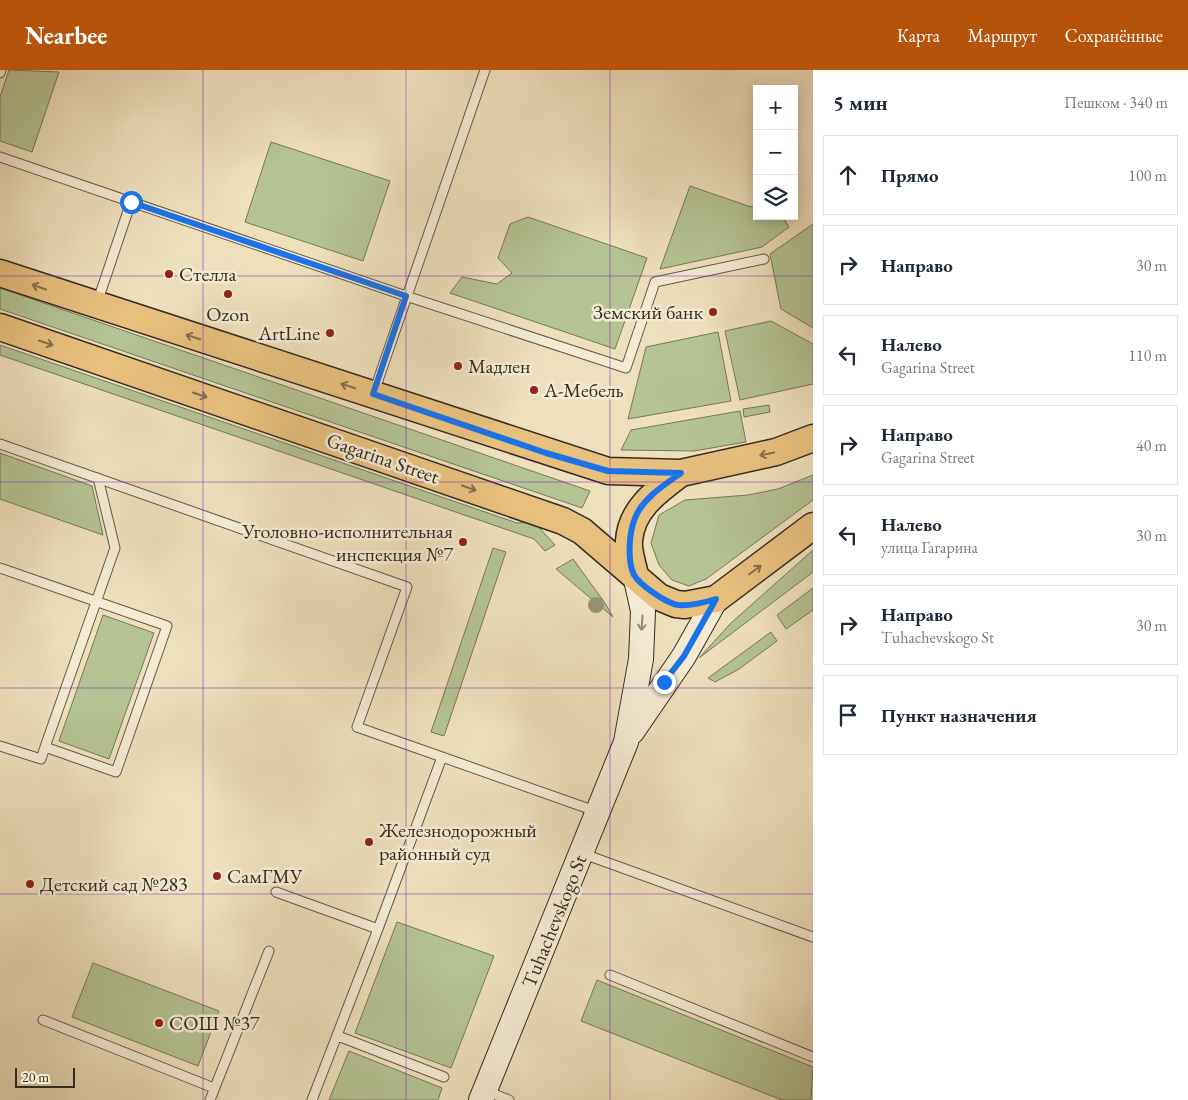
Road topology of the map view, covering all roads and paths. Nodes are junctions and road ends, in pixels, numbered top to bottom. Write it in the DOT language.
graph roads {
  1 [pos="485,70"];
  2 [pos="0,157"];
  3 [pos="131,202"];
  4 [pos="764,259"];
  5 [pos="0,274"];
  6 [pos="406,296"];
  7 [pos="96,306"];
  8 [pos="0,328"];
  9 [pos="373,394"];
  10 [pos="813,438"];
  11 [pos="0,444"];
  12 [pos="681,473"];
  13 [pos="98,478"];
  14 [pos="813,526"];
  15 [pos="0,568"];
  16 [pos="634,575"];
  17 [pos="716,599"];
  18 [pos="96,601"];
  19 [pos="626,742"];
  20 [pos="0,746"];
  21 [pos="45,747"];
  22 [pos="442,757"];
  23 [pos="598,812"];
  24 [pos="581,853"];
  25 [pos="276,892"];
  26 [pos="378,928"];
  27 [pos="813,937"];
  28 [pos="269,951"];
  29 [pos="610,975"];
  30 [pos="43,1020"];
  31 [pos="338,1036"];
  32 [pos="813,1058"];
  33 [pos="444,1077"];
  34 [pos="214,1088"];
  35 [pos="482,1095"];
  36 [pos="210,1100"];
  37 [pos="312,1100"];
  38 [pos="509,1100"];
  1 -- 6 [label="lane"];
  2 -- 3 [label="lane"];
  3 -- 6 [label="lane"];
  3 -- 7 [label="lane"];
  4 -- 6 [label="lane"];
  7 -- 5 [label="main road, one-way"];
  6 -- 9 [label="lane"];
  9 -- 7 [label="main road, one-way"];
  8 -- 16 [label="main road, Gagarina Street, one-way"];
  9 -- 12 [label="main road"];
  10 -- 12 [label="main road, one-way"];
  11 -- 13 [label="lane"];
  12 -- 16 [label="main road"];
  13 -- 18 [label="lane"];
  13 -- 22 [label="lane"];
  17 -- 14 [label="main road, one-way"];
  15 -- 18 [label="lane"];
  16 -- 17 [label="main road, Gagarina Street"];
  16 -- 19 [label="main road, Tuhachevskogo St, one-way"];
  17 -- 19 [label="main road, Tuhachevskogo St"];
  18 -- 21 [label="lane"];
  18 -- 21 [label="lane"];
  19 -- 23 [label="main road, Tuhachevskogo St"];
  20 -- 21 [label="lane"];
  22 -- 23 [label="lane"];
  22 -- 26 [label="lane"];
  23 -- 24 [label="main road, Tuhachevskogo St"];
  24 -- 27 [label="lane"];
  24 -- 35 [label="main road, Tuhachevskogo St"];
  25 -- 26 [label="lane"];
  26 -- 31 [label="lane"];
  28 -- 34 [label="lane"];
  29 -- 32 [label="lane"];
  30 -- 34 [label="lane"];
  31 -- 33 [label="lane"];
  31 -- 37 [label="lane"];
  34 -- 36 [label="lane"];
  35 -- 38 [label="lane"];
}
